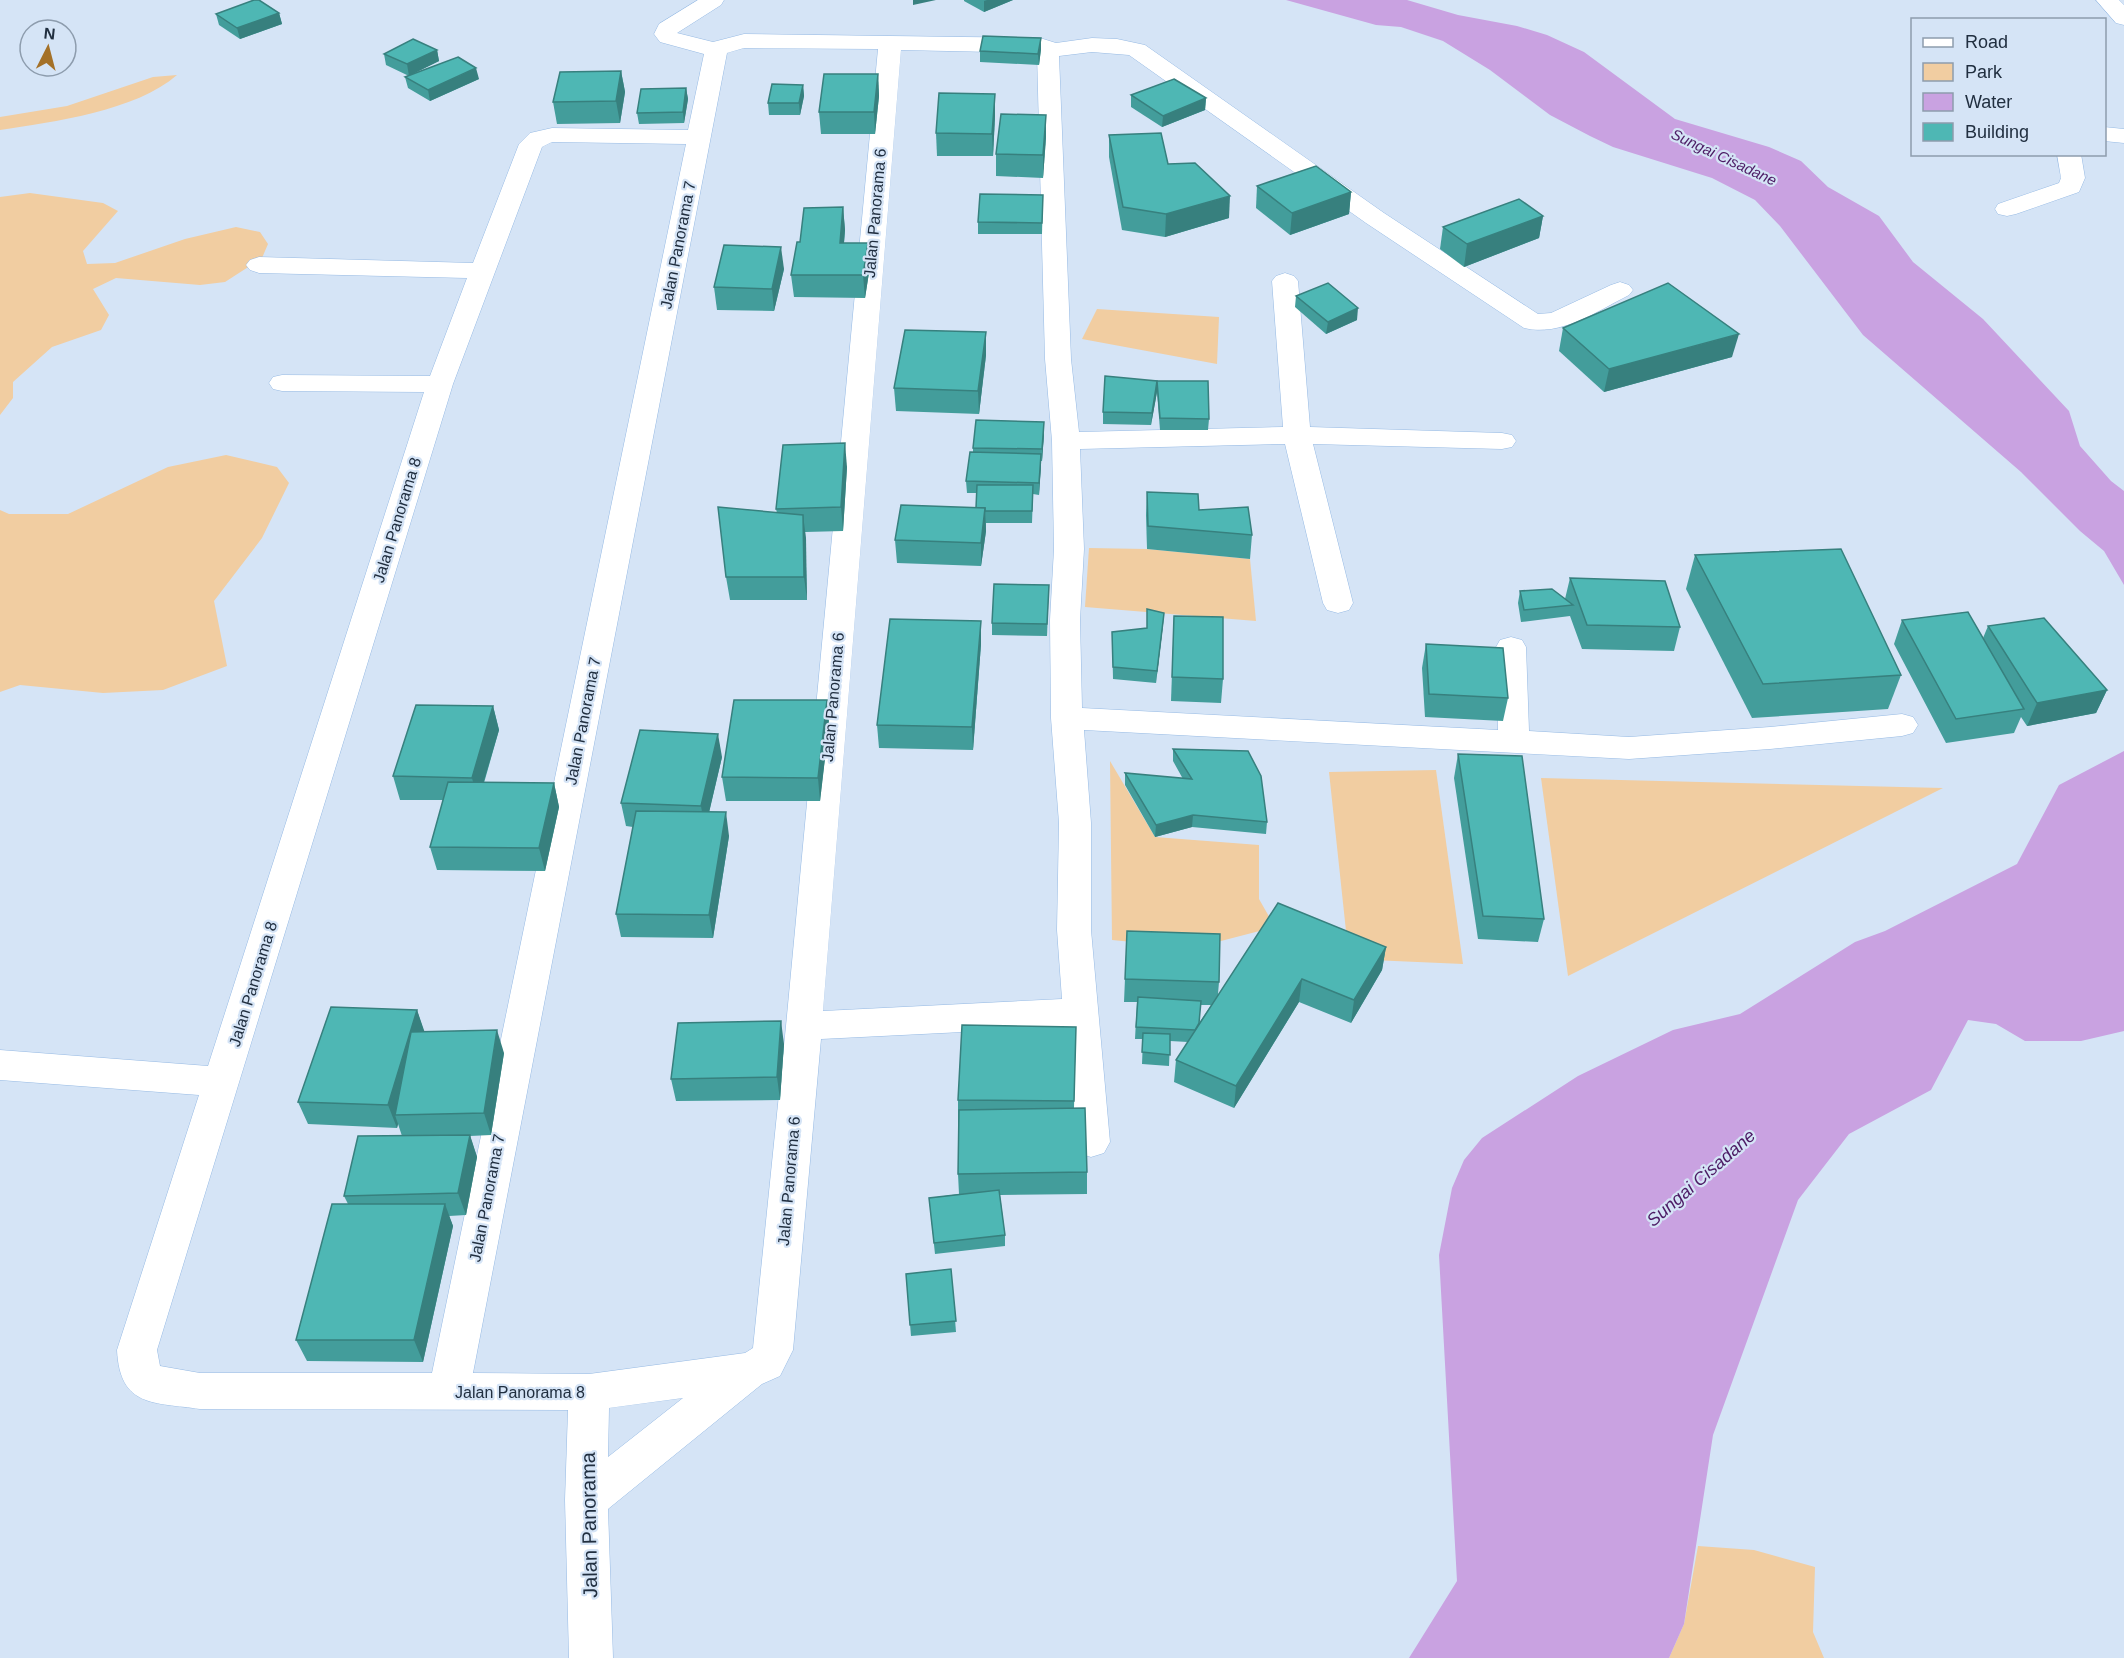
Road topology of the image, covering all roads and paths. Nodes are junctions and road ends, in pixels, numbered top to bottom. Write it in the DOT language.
graph roads {
  1 [pos="712,0"];
  2 [pos="2107,0"];
  3 [pos="2124,18"];
  4 [pos="890,44"];
  5 [pos="716,50"];
  6 [pos="1047,52"];
  7 [pos="2106,134"];
  8 [pos="2124,136"];
  9 [pos="699,137"];
  10 [pos="2069,156"];
  11 [pos="2007,209"];
  12 [pos="260,265"];
  13 [pos="483,271"];
  14 [pos="1285,281"];
  15 [pos="1620,290"];
  16 [pos="282,382"];
  17 [pos="440,384"];
  18 [pos="1297,435"];
  19 [pos="1066,441"];
  20 [pos="1502,441"];
  21 [pos="1338,603"];
  22 [pos="1511,647"];
  23 [pos="1067,718"];
  24 [pos="1902,725"];
  25 [pos="1514,742"];
  26 [pos="1080,1012"];
  27 [pos="804,1026"];
  28 [pos="0,1065"];
  29 [pos="222,1082"];
  30 [pos="1091,1142"];
  31 [pos="761,1361"];
  32 [pos="449,1392"];
  33 [pos="590,1392"];
  34 [pos="586,1500"];
  35 [pos="591,1658"];
  1 -- 5 [label="street"];
  2 -- 3 [label="street"];
  4 -- 5 [label="street"];
  4 -- 6 [label="street"];
  4 -- 27 [label="street, Jalan Panorama 6"];
  5 -- 9 [label="street, Jalan Panorama 7"];
  6 -- 15 [label="street"];
  6 -- 19 [label="street"];
  7 -- 8 [label="street"];
  9 -- 13 [label="street, Jalan Panorama 8"];
  9 -- 32 [label="street, Jalan Panorama 7"];
  10 -- 11 [label="street"];
  12 -- 13 [label="street"];
  13 -- 17 [label="street, Jalan Panorama 8"];
  14 -- 18 [label="street"];
  16 -- 17 [label="street"];
  17 -- 29 [label="street, Jalan Panorama 8"];
  18 -- 19 [label="street"];
  18 -- 20 [label="street"];
  18 -- 21 [label="street"];
  19 -- 23 [label="street"];
  22 -- 25 [label="street"];
  23 -- 25 [label="street"];
  23 -- 26 [label="street"];
  24 -- 25 [label="street"];
  26 -- 27 [label="street"];
  26 -- 30 [label="street"];
  27 -- 31 [label="street, Jalan Panorama 6"];
  28 -- 29 [label="street"];
  29 -- 32 [label="street, Jalan Panorama 8"];
  31 -- 33 [label="street, Jalan Panorama 8"];
  31 -- 34 [label="street"];
  32 -- 33 [label="street, Jalan Panorama 8"];
  33 -- 34 [label="street, Jalan Panorama"];
  34 -- 35 [label="street, Jalan Panorama"];
}
